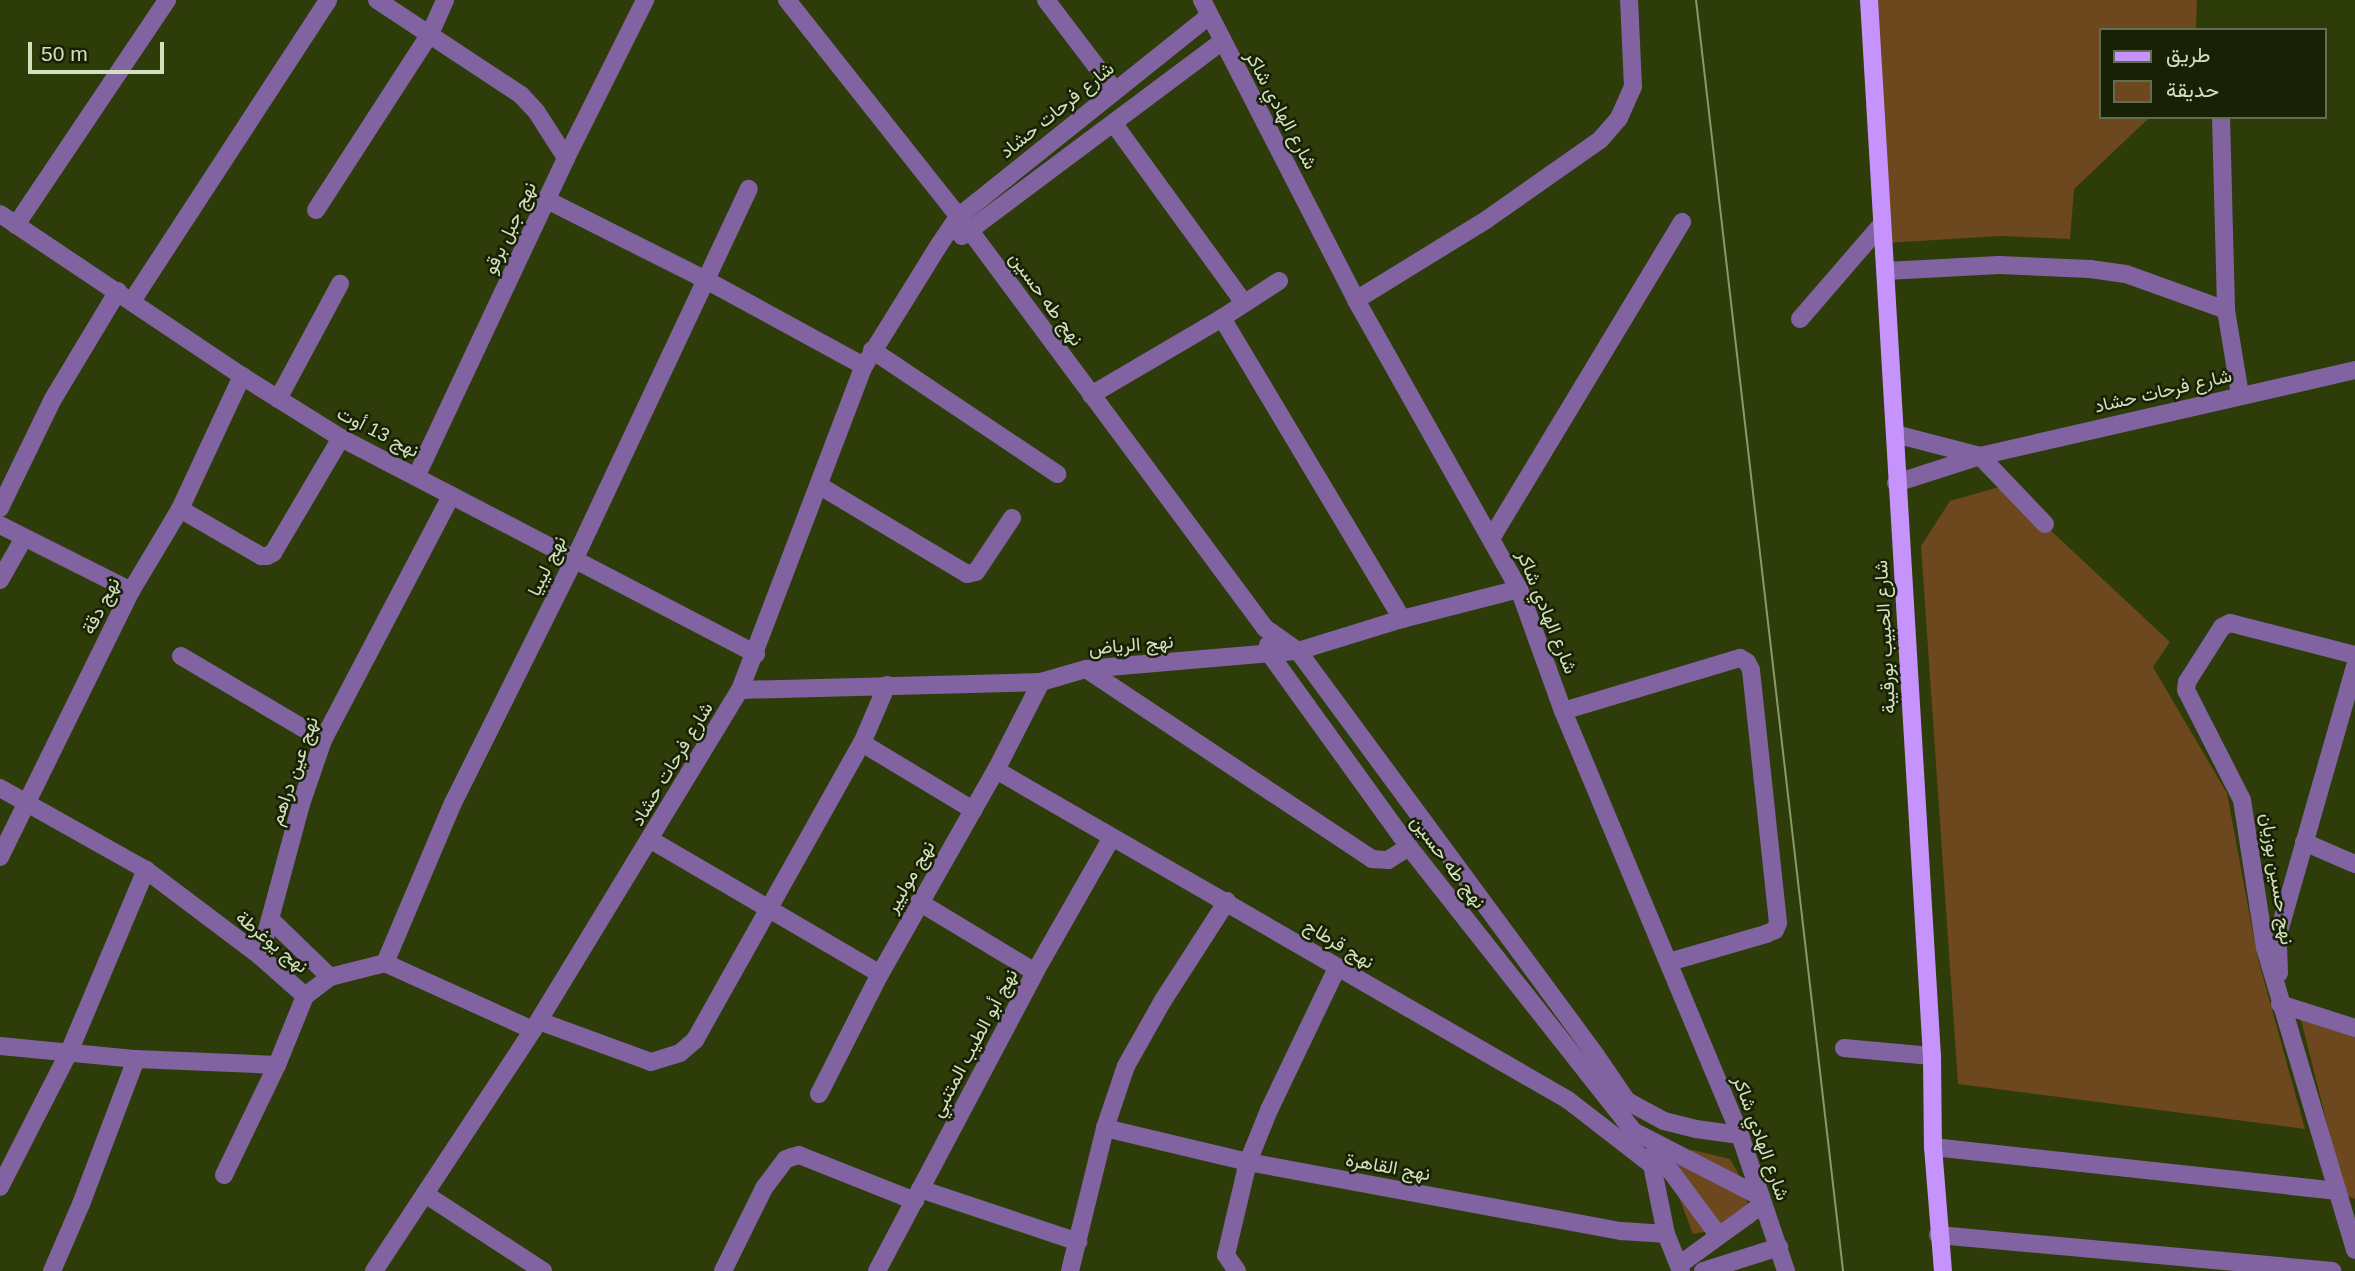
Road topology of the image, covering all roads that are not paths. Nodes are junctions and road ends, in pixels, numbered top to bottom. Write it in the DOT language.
graph roads {
  1 [pos="167,0"];
  2 [pos="328,0"];
  3 [pos="377,0"];
  4 [pos="445,0"];
  5 [pos="645,0"];
  6 [pos="1046,0"];
  7 [pos="1629,0"];
  8 [pos="1869,0"];
  9 [pos="792,2"];
  10 [pos="1206,8"];
  11 [pos="430,34"];
  12 [pos="1221,42"];
  13 [pos="1115,91"];
  14 [pos="2221,119"];
  15 [pos="1114,124"];
  16 [pos="566,158"];
  17 [pos="749,189"];
  18 [pos="547,200"];
  19 [pos="316,210"];
  20 [pos="958,217"];
  21 [pos="6,222"];
  22 [pos="1682,222"];
  23 [pos="1881,225"];
  24 [pos="971,232"];
  25 [pos="939,245"];
  26 [pos="1886,271"];
  27 [pos="706,280"];
  28 [pos="1279,281"];
  29 [pos="340,284"];
  30 [pos="125,296"];
  31 [pos="1356,300"];
  32 [pos="1244,303"];
  33 [pos="2226,310"];
  34 [pos="1222,318"];
  35 [pos="1800,319"];
  36 [pos="868,358"];
  37 [pos="2355,369"];
  38 [pos="242,376"];
  39 [pos="1091,395"];
  40 [pos="2240,395"];
  41 [pos="278,399"];
  42 [pos="1895,434"];
  43 [pos="341,438"];
  44 [pos="1980,456"];
  45 [pos="1057,474"];
  46 [pos="417,475"];
  47 [pos="1896,483"];
  48 [pos="820,486"];
  49 [pos="452,496"];
  50 [pos="0,508"];
  51 [pos="180,509"];
  52 [pos="1012,518"];
  53 [pos="2045,524"];
  54 [pos="0,525"];
  55 [pos="1492,537"];
  56 [pos="24,538"];
  57 [pos="575,558"];
  58 [pos="1,578"];
  59 [pos="1519,589"];
  60 [pos="131,591"];
  61 [pos="1402,619"];
  62 [pos="1265,628"];
  63 [pos="1298,651"];
  64 [pos="1269,653"];
  65 [pos="756,654"];
  66 [pos="2355,655"];
  67 [pos="181,656"];
  68 [pos="2355,666"];
  69 [pos="1086,669"];
  70 [pos="1041,682"];
  71 [pos="887,685"];
  72 [pos="740,690"];
  73 [pos="1563,711"];
  74 [pos="323,740"];
  75 [pos="862,743"];
  76 [pos="996,770"];
  77 [pos="0,788"];
  78 [pos="27,804"];
  79 [pos="973,810"];
  80 [pos="1112,837"];
  81 [pos="651,840"];
  82 [pos="2304,842"];
  83 [pos="1409,847"];
  84 [pos="0,857"];
  85 [pos="2355,864"];
  86 [pos="146,870"];
  87 [pos="1227,901"];
  88 [pos="919,902"];
  89 [pos="769,909"];
  90 [pos="270,919"];
  91 [pos="260,956"];
  92 [pos="1669,962"];
  93 [pos="385,963"];
  94 [pos="1337,968"];
  95 [pos="1035,972"];
  96 [pos="880,974"];
  97 [pos="330,977"];
  98 [pos="304,996"];
  99 [pos="2280,1004"];
  100 [pos="536,1026"];
  101 [pos="2355,1028"];
  102 [pos="0,1046"];
  103 [pos="1844,1048"];
  104 [pos="69,1052"];
  105 [pos="1932,1056"];
  106 [pos="136,1059"];
  107 [pos="277,1065"];
  108 [pos="819,1094"];
  109 [pos="1621,1106"];
  110 [pos="1664,1121"];
  111 [pos="1105,1128"];
  112 [pos="1740,1135"];
  113 [pos="1933,1147"];
  114 [pos="1654,1153"];
  115 [pos="1248,1163"];
  116 [pos="224,1175"];
  117 [pos="0,1188"];
  118 [pos="2338,1191"];
  119 [pos="425,1194"];
  120 [pos="918,1195"];
  121 [pos="1762,1200"];
  122 [pos="2349,1211"];
  123 [pos="1666,1234"];
  124 [pos="1938,1235"];
  125 [pos="1719,1236"];
  126 [pos="1078,1242"];
  127 [pos="1779,1247"];
  128 [pos="2355,1250"];
  129 [pos="1680,1268"];
  130 [pos="52,1271"];
  131 [pos="374,1271"];
  132 [pos="543,1271"];
  133 [pos="723,1271"];
  134 [pos="877,1271"];
  135 [pos="1070,1271"];
  136 [pos="1237,1271"];
  137 [pos="1703,1271"];
  138 [pos="1786,1271"];
  139 [pos="1943,1271"];
  140 [pos="2332,1271"];
  1 -- 21 [label="street"];
  2 -- 30 [label="street"];
  3 -- 11 [label="street"];
  4 -- 11 [label="street"];
  5 -- 16 [label="street, نهج جبل برقو"];
  6 -- 13 [label="street"];
  7 -- 31 [label="street"];
  8 -- 23 [label="main road, شارع الحبيب بورقيبة"];
  9 -- 20 [label="street, نهج طه حسين"];
  10 -- 12 [label="street, شارع الهادي شاكر"];
  10 -- 13 [label="street, شارع فرحات حشاد"];
  11 -- 16 [label="street"];
  11 -- 19 [label="street"];
  12 -- 15 [label="street"];
  12 -- 31 [label="street, شارع الهادي شاكر"];
  13 -- 20 [label="street, شارع فرحات حشاد"];
  14 -- 33 [label="street"];
  15 -- 24 [label="street"];
  15 -- 32 [label="street"];
  16 -- 18 [label="street, نهج جبل برقو"];
  17 -- 27 [label="street, نهج ليبيا"];
  18 -- 27 [label="street"];
  18 -- 46 [label="street, نهج جبل برقو"];
  20 -- 24 [label="street, نهج طه حسين"];
  20 -- 25 [label="street, شارع فرحات حشاد"];
  21 -- 30 [label="street, نهج 13 أوت"];
  22 -- 55 [label="street"];
  23 -- 26 [label="main road, شارع الحبيب بورقيبة"];
  23 -- 35 [label="street"];
  24 -- 25 [label="street"];
  24 -- 39 [label="street, نهج طه حسين"];
  25 -- 36 [label="street, شارع فرحات حشاد"];
  26 -- 33 [label="street"];
  26 -- 42 [label="main road, شارع الحبيب بورقيبة"];
  27 -- 36 [label="street"];
  27 -- 57 [label="street, نهج ليبيا"];
  28 -- 32 [label="street"];
  29 -- 41 [label="street"];
  30 -- 38 [label="street, نهج 13 أوت"];
  30 -- 50 [label="street"];
  31 -- 55 [label="street, شارع الهادي شاكر"];
  32 -- 34 [label="street"];
  33 -- 40 [label="street"];
  34 -- 39 [label="street"];
  34 -- 61 [label="street"];
  36 -- 45 [label="street"];
  36 -- 48 [label="street, شارع فرحات حشاد"];
  37 -- 40 [label="street, شارع فرحات حشاد"];
  38 -- 41 [label="street, نهج 13 أوت"];
  38 -- 51 [label="street, نهج دقة"];
  39 -- 62 [label="street, نهج طه حسين"];
  40 -- 44 [label="street, شارع فرحات حشاد"];
  41 -- 43 [label="street, نهج 13 أوت"];
  42 -- 44 [label="street, شارع فرحات حشاد"];
  42 -- 47 [label="main road, شارع الحبيب بورقيبة"];
  43 -- 46 [label="street, نهج 13 أوت"];
  43 -- 51 [label="street"];
  44 -- 47 [label="street, شارع فرحات حشاد"];
  44 -- 53 [label="street"];
  46 -- 49 [label="street, نهج 13 أوت"];
  47 -- 105 [label="main road, شارع الحبيب بورقيبة"];
  48 -- 52 [label="street"];
  48 -- 65 [label="street, شارع فرحات حشاد"];
  49 -- 57 [label="street, نهج 13 أوت"];
  49 -- 74 [label="street, نهج عين دراهم"];
  51 -- 60 [label="street, نهج دقة"];
  54 -- 56 [label="street"];
  55 -- 59 [label="street, شارع الهادي شاكر"];
  56 -- 58 [label="street"];
  56 -- 60 [label="street"];
  57 -- 65 [label="street, نهج 13 أوت"];
  57 -- 93 [label="street, نهج ليبيا"];
  59 -- 61 [label="street, نهج الرياض"];
  59 -- 73 [label="street, شارع الهادي شاكر"];
  60 -- 78 [label="street, نهج دقة"];
  61 -- 63 [label="street, نهج الرياض"];
  62 -- 63 [label="street, نهج طه حسين"];
  62 -- 64 [label="street, نهج طه حسين"];
  63 -- 64 [label="street, نهج الرياض"];
  63 -- 109 [label="street, نهج طه حسين"];
  64 -- 69 [label="street, نهج الرياض"];
  64 -- 83 [label="street, نهج طه حسين"];
  65 -- 72 [label="street, شارع فرحات حشاد"];
  66 -- 99 [label="street, نهج حسين بوزيان"];
  67 -- 74 [label="street"];
  68 -- 82 [label="street"];
  69 -- 70 [label="street, نهج الرياض"];
  69 -- 83 [label="street"];
  70 -- 71 [label="street, نهج الرياض"];
  70 -- 76 [label="street, نهج موليير"];
  71 -- 72 [label="street, نهج الرياض"];
  71 -- 75 [label="street"];
  72 -- 81 [label="street, شارع فرحات حشاد"];
  73 -- 92 [label="street, شارع الهادي شاكر"];
  73 -- 92 [label="street"];
  74 -- 90 [label="street, نهج عين دراهم"];
  75 -- 79 [label="street"];
  75 -- 89 [label="street"];
  76 -- 79 [label="street, نهج موليير"];
  76 -- 80 [label="street, نهج قرطاج"];
  77 -- 78 [label="street, نهج يوغرطة"];
  78 -- 84 [label="street, نهج دقة"];
  78 -- 86 [label="street, نهج يوغرطة"];
  79 -- 88 [label="street, نهج موليير"];
  80 -- 87 [label="street, نهج قرطاج"];
  80 -- 95 [label="street, نهج أبو الطيب المتنبي"];
  81 -- 89 [label="street"];
  81 -- 100 [label="street, شارع فرحات حشاد"];
  82 -- 85 [label="street"];
  82 -- 99 [label="street"];
  83 -- 109 [label="street, نهج طه حسين"];
  86 -- 91 [label="street, نهج يوغرطة"];
  86 -- 104 [label="street"];
  87 -- 94 [label="street, نهج قرطاج"];
  87 -- 111 [label="street"];
  88 -- 95 [label="street"];
  88 -- 96 [label="street, نهج موليير"];
  89 -- 96 [label="street"];
  89 -- 100 [label="street"];
  90 -- 91 [label="street, نهج عين دراهم"];
  90 -- 97 [label="street"];
  91 -- 98 [label="street, نهج يوغرطة"];
  92 -- 112 [label="street, شارع الهادي شاكر"];
  93 -- 97 [label="street, نهج يوغرطة"];
  93 -- 100 [label="street"];
  94 -- 114 [label="street, نهج قرطاج"];
  94 -- 115 [label="street"];
  95 -- 120 [label="street, نهج أبو الطيب المتنبي"];
  96 -- 108 [label="street, نهج موليير"];
  97 -- 98 [label="street, نهج يوغرطة"];
  98 -- 107 [label="street"];
  99 -- 101 [label="street"];
  99 -- 118 [label="street"];
  100 -- 119 [label="street, شارع فرحات حشاد"];
  102 -- 104 [label="street"];
  103 -- 105 [label="street"];
  104 -- 106 [label="street"];
  104 -- 117 [label="street"];
  105 -- 113 [label="main road, شارع الحبيب بورقيبة"];
  106 -- 107 [label="street"];
  106 -- 130 [label="street"];
  107 -- 116 [label="street"];
  109 -- 110 [label="street"];
  109 -- 114 [label="street"];
  110 -- 112 [label="street"];
  110 -- 114 [label="street"];
  111 -- 115 [label="street, نهج القاهرة"];
  111 -- 126 [label="street"];
  112 -- 121 [label="street, شارع الهادي شاكر"];
  113 -- 118 [label="street"];
  113 -- 124 [label="main road, شارع الحبيب بورقيبة"];
  114 -- 121 [label="street"];
  114 -- 123 [label="street"];
  114 -- 125 [label="street"];
  115 -- 123 [label="street, نهج القاهرة"];
  115 -- 136 [label="street"];
  118 -- 122 [label="street"];
  119 -- 131 [label="street, شارع فرحات حشاد"];
  119 -- 132 [label="street"];
  120 -- 126 [label="street"];
  120 -- 133 [label="street"];
  120 -- 134 [label="street, نهج أبو الطيب المتنبي"];
  121 -- 125 [label="street"];
  121 -- 127 [label="street, شارع الهادي شاكر"];
  122 -- 128 [label="street"];
  123 -- 129 [label="street"];
  124 -- 139 [label="main road, شارع الحبيب بورقيبة"];
  124 -- 140 [label="street"];
  125 -- 129 [label="street"];
  126 -- 135 [label="street"];
  127 -- 137 [label="street"];
  127 -- 138 [label="street, شارع الهادي شاكر"];
}
